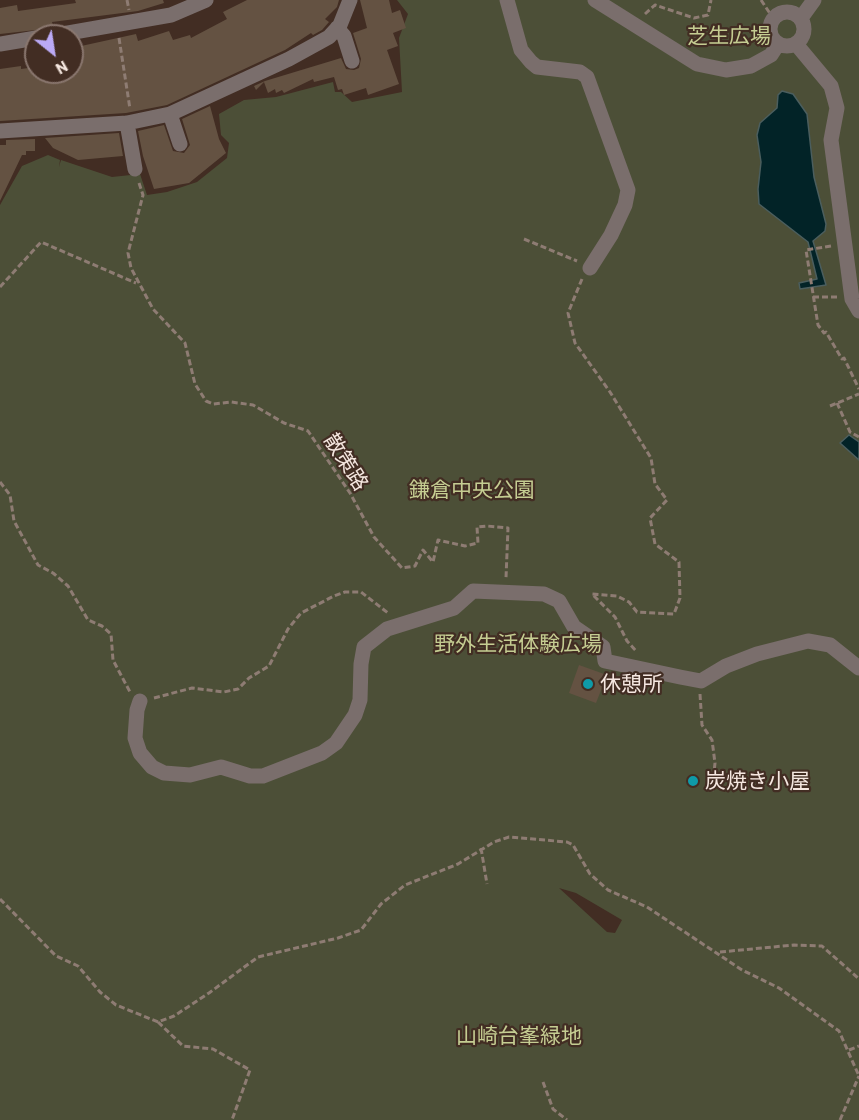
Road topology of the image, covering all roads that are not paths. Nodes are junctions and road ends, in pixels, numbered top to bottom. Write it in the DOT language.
graph roads {
  1 [pos="206,0"];
  2 [pos="350,0"];
  3 [pos="507,0"];
  4 [pos="595,0"];
  5 [pos="814,0"];
  6 [pos="801,18"];
  7 [pos="338,28"];
  8 [pos="84,31"];
  9 [pos="24,40"];
  10 [pos="0,44"];
  11 [pos="778,44"];
  12 [pos="796,44"];
  13 [pos="352,61"];
  14 [pos="170,114"];
  15 [pos="129,123"];
  16 [pos="0,131"];
  17 [pos="180,144"];
  18 [pos="135,169"];
  19 [pos="590,268"];
  20 [pos="856,305"];
  21 [pos="859,668"];
  22 [pos="141,701"];
  1 -- 8 [label="street"];
  2 -- 7 [label="street"];
  3 -- 19 [label="street"];
  4 -- 11 [label="street"];
  5 -- 6 [label="street"];
  6 -- 11 [label="street"];
  6 -- 12 [label="street"];
  7 -- 13 [label="street"];
  7 -- 14 [label="street"];
  9 -- 10 [label="street"];
  11 -- 12 [label="street"];
  12 -- 20 [label="street"];
  14 -- 15 [label="street"];
  14 -- 17 [label="street"];
  15 -- 16 [label="street"];
  15 -- 18 [label="street"];
  21 -- 22 [label="street"];
}
